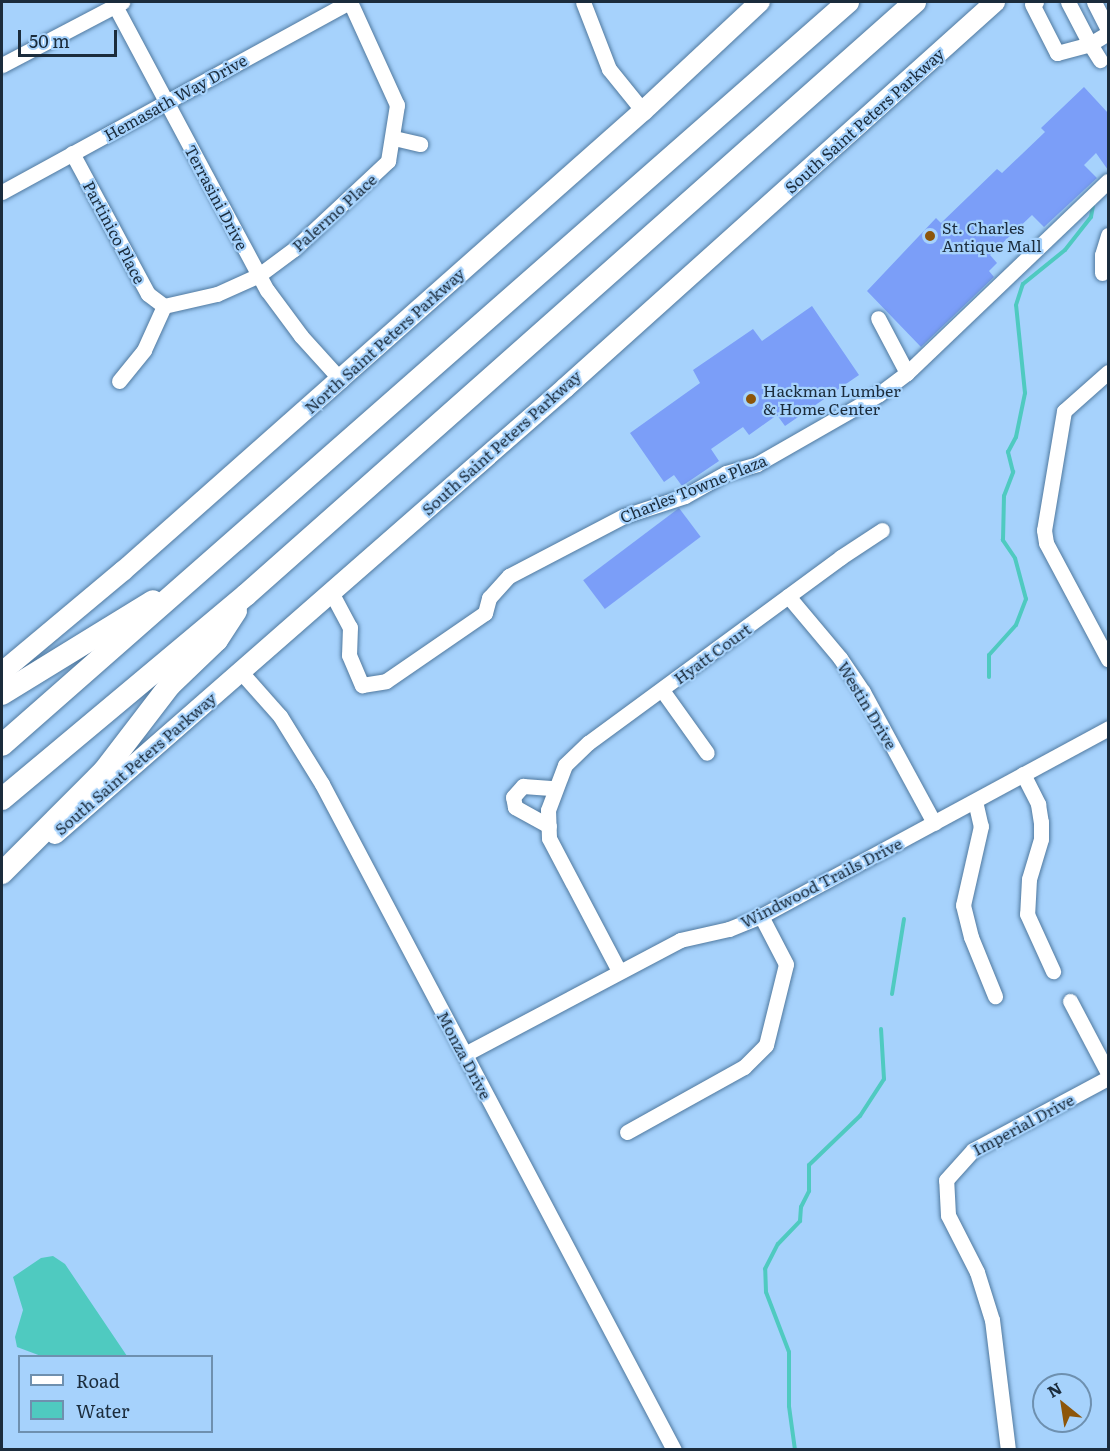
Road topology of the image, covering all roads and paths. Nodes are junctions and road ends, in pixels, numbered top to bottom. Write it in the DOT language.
graph roads {
  1 [pos="349,2"];
  2 [pos="584,2"];
  3 [pos="760,2"];
  4 [pos="848,2"];
  5 [pos="915,2"];
  6 [pos="995,2"];
  7 [pos="1036,2"];
  8 [pos="1068,2"];
  9 [pos="1094,2"];
  10 [pos="117,3"];
  11 [pos="1108,31"];
  12 [pos="1090,44"];
  13 [pos="1100,60"];
  14 [pos="2,65"];
  15 [pos="166,102"];
  16 [pos="643,111"];
  17 [pos="394,138"];
  18 [pos="420,144"];
  19 [pos="72,153"];
  20 [pos="1108,181"];
  21 [pos="2,192"];
  22 [pos="1108,235"];
  23 [pos="1102,273"];
  24 [pos="259,274"];
  25 [pos="164,306"];
  26 [pos="878,318"];
  27 [pos="1108,372"];
  28 [pos="907,373"];
  29 [pos="340,379"];
  30 [pos="119,381"];
  31 [pos="882,530"];
  32 [pos="194,578"];
  33 [pos="331,592"];
  34 [pos="246,595"];
  35 [pos="788,596"];
  36 [pos="1108,659"];
  37 [pos="240,671"];
  38 [pos="2,672"];
  39 [pos="662,690"];
  40 [pos="2,694"];
  41 [pos="1108,728"];
  42 [pos="2,745"];
  43 [pos="706,753"];
  44 [pos="1023,774"];
  45 [pos="554,788"];
  46 [pos="2,798"];
  47 [pos="975,801"];
  48 [pos="934,823"];
  49 [pos="549,826"];
  50 [pos="2,873"];
  51 [pos="2,877"];
  52 [pos="761,916"];
  53 [pos="619,970"];
  54 [pos="1053,971"];
  55 [pos="995,996"];
  56 [pos="1070,1001"];
  57 [pos="465,1054"];
  58 [pos="1108,1073"];
  59 [pos="1108,1078"];
  60 [pos="627,1132"];
  61 [pos="674,1449"];
  62 [pos="1008,1449"];
  1 -- 15 [label="street, Hemasath Way Drive"];
  1 -- 17 [label="street, Palermo Place"];
  2 -- 16 [label="street"];
  3 -- 16 [label="main road, North Saint Peters Parkway"];
  4 -- 32 [label="highway"];
  5 -- 34 [label="highway"];
  6 -- 33 [label="main road, South Saint Peters Parkway"];
  7 -- 12 [label="street"];
  8 -- 12 [label="street"];
  9 -- 11 [label="street"];
  10 -- 14 [label="street"];
  10 -- 15 [label="street, Terrasini Drive"];
  11 -- 12 [label="street"];
  12 -- 13 [label="street"];
  15 -- 19 [label="street, Hemasath Way Drive"];
  15 -- 24 [label="street, Terrasini Drive"];
  16 -- 29 [label="main road, North Saint Peters Parkway"];
  17 -- 18 [label="street"];
  17 -- 24 [label="street, Palermo Place"];
  19 -- 21 [label="street, Hemasath Way Drive"];
  19 -- 25 [label="street, Partinico Place"];
  20 -- 28 [label="street, Charles Towne Plaza"];
  22 -- 23 [label="street"];
  24 -- 25 [label="street"];
  24 -- 29 [label="street, Terrasini Drive"];
  25 -- 30 [label="street"];
  26 -- 28 [label="street"];
  27 -- 36 [label="street"];
  28 -- 33 [label="street, Charles Towne Plaza"];
  29 -- 38 [label="main road, North Saint Peters Parkway"];
  31 -- 35 [label="street, Hyatt Court"];
  32 -- 40 [label="highway"];
  32 -- 42 [label="highway"];
  33 -- 37 [label="main road, South Saint Peters Parkway"];
  34 -- 46 [label="highway"];
  34 -- 50 [label="highway"];
  35 -- 39 [label="street, Hyatt Court"];
  35 -- 48 [label="street, Westin Drive"];
  37 -- 51 [label="main road, South Saint Peters Parkway"];
  37 -- 57 [label="street, Monza Drive"];
  39 -- 43 [label="street"];
  39 -- 45 [label="street, Hyatt Court"];
  41 -- 44 [label="street, Windwood Trails Drive"];
  44 -- 47 [label="street, Windwood Trails Drive"];
  44 -- 54 [label="street"];
  45 -- 49 [label="street, Hyatt Court"];
  45 -- 49 [label="street"];
  47 -- 48 [label="street, Windwood Trails Drive"];
  47 -- 55 [label="street"];
  48 -- 52 [label="street, Windwood Trails Drive"];
  49 -- 53 [label="street, Hyatt Court"];
  52 -- 53 [label="street, Windwood Trails Drive"];
  52 -- 60 [label="street"];
  53 -- 57 [label="street, Windwood Trails Drive"];
  56 -- 58 [label="street"];
  57 -- 61 [label="street, Monza Drive"];
  59 -- 62 [label="street, Imperial Drive"];
}
